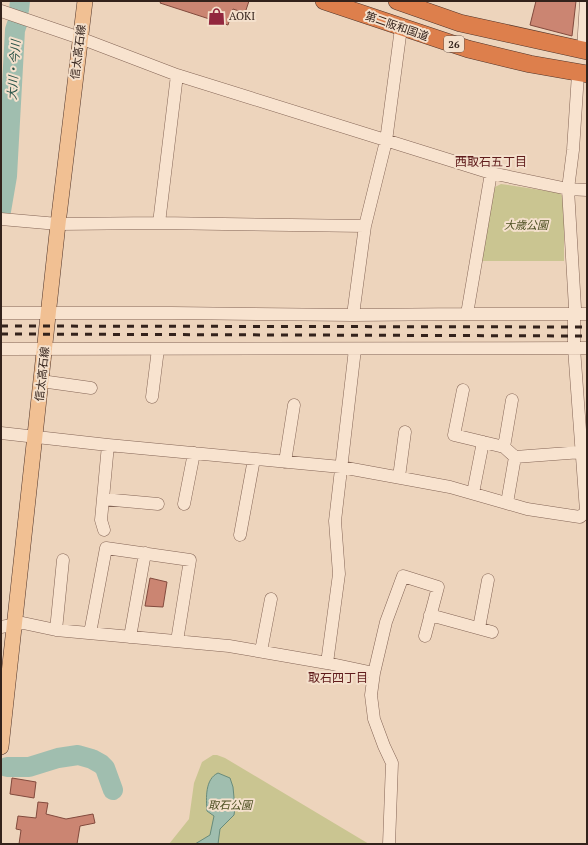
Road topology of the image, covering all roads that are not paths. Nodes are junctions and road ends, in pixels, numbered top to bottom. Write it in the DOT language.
graph roads {
  1 [pos="84,1"];
  2 [pos="324,1"];
  3 [pos="397,1"];
  4 [pos="586,1"];
  5 [pos="1,11"];
  6 [pos="401,28"];
  7 [pos="80,38"];
  8 [pos="585,51"];
  9 [pos="582,74"];
  10 [pos="177,75"];
  11 [pos="386,141"];
  12 [pos="491,174"];
  13 [pos="568,189"];
  14 [pos="587,190"];
  15 [pos="3,220"];
  16 [pos="159,223"];
  17 [pos="58,224"];
  18 [pos="365,226"];
  19 [pos="1,314"];
  20 [pos="48,314"];
  21 [pos="467,314"];
  22 [pos="574,314"];
  23 [pos="587,314"];
  24 [pos="353,315"];
  25 [pos="574,348"];
  26 [pos="587,348"];
  27 [pos="1,349"];
  28 [pos="158,349"];
  29 [pos="355,349"];
  30 [pos="44,350"];
  31 [pos="41,380"];
  32 [pos="91,388"];
  33 [pos="463,390"];
  34 [pos="152,398"];
  35 [pos="512,400"];
  36 [pos="294,405"];
  37 [pos="405,432"];
  38 [pos="1,433"];
  39 [pos="35,438"];
  40 [pos="483,442"];
  41 [pos="108,445"];
  42 [pos="504,447"];
  43 [pos="582,452"];
  44 [pos="194,453"];
  45 [pos="515,457"];
  46 [pos="254,459"];
  47 [pos="286,462"];
  48 [pos="341,467"];
  49 [pos="399,477"];
  50 [pos="473,493"];
  51 [pos="103,499"];
  52 [pos="507,503"];
  53 [pos="158,504"];
  54 [pos="184,504"];
  55 [pos="586,511"];
  56 [pos="104,530"];
  57 [pos="240,536"];
  58 [pos="145,553"];
  59 [pos="63,560"];
  60 [pos="488,580"];
  61 [pos="271,599"];
  62 [pos="430,615"];
  63 [pos="8,626"];
  64 [pos="479,628"];
  65 [pos="56,630"];
  66 [pos="492,632"];
  67 [pos="90,633"];
  68 [pos="425,636"];
  69 [pos="130,637"];
  70 [pos="177,641"];
  71 [pos="261,651"];
  72 [pos="327,663"];
  73 [pos="374,673"];
  74 [pos="1,747"];
  75 [pos="388,844"];
  1 -- 7 [label="main road, 信太高石線"];
  2 -- 6 [label="highway, 第二阪和国道 / 26"];
  3 -- 8 [label="highway, 26"];
  4 -- 8 [label="street"];
  5 -- 7 [label="street"];
  6 -- 9 [label="highway, 第二阪和国道 / 26"];
  6 -- 11 [label="street"];
  7 -- 10 [label="street"];
  7 -- 17 [label="main road, 信太高石線"];
  9 -- 13 [label="street"];
  10 -- 11 [label="street"];
  10 -- 16 [label="street"];
  11 -- 12 [label="street"];
  11 -- 18 [label="street"];
  12 -- 13 [label="street"];
  12 -- 21 [label="street"];
  13 -- 14 [label="street"];
  13 -- 22 [label="street"];
  15 -- 17 [label="street"];
  16 -- 17 [label="street"];
  16 -- 18 [label="street"];
  17 -- 20 [label="main road, 信太高石線"];
  18 -- 24 [label="street"];
  19 -- 20 [label="street"];
  20 -- 24 [label="street"];
  20 -- 30 [label="main road, 信太高石線"];
  21 -- 22 [label="street"];
  21 -- 24 [label="street"];
  22 -- 23 [label="street"];
  22 -- 25 [label="street"];
  25 -- 26 [label="street"];
  25 -- 29 [label="street"];
  25 -- 43 [label="street"];
  27 -- 30 [label="street"];
  28 -- 29 [label="street"];
  28 -- 30 [label="street"];
  28 -- 34 [label="street"];
  29 -- 48 [label="street"];
  30 -- 31 [label="main road, 信太高石線"];
  31 -- 32 [label="street"];
  31 -- 39 [label="main road, 信太高石線"];
  33 -- 40 [label="street"];
  35 -- 42 [label="street"];
  36 -- 47 [label="street"];
  37 -- 49 [label="street"];
  38 -- 39 [label="street"];
  39 -- 41 [label="street"];
  39 -- 63 [label="main road, 信太高石線"];
  40 -- 42 [label="street"];
  40 -- 50 [label="street"];
  41 -- 44 [label="street"];
  41 -- 51 [label="street"];
  42 -- 45 [label="street"];
  43 -- 45 [label="street"];
  43 -- 55 [label="street"];
  44 -- 46 [label="street"];
  44 -- 54 [label="street"];
  45 -- 52 [label="street"];
  46 -- 47 [label="street"];
  46 -- 57 [label="street"];
  47 -- 48 [label="street"];
  48 -- 49 [label="street"];
  48 -- 72 [label="street"];
  49 -- 50 [label="street"];
  50 -- 52 [label="street"];
  51 -- 53 [label="street"];
  51 -- 56 [label="street"];
  52 -- 55 [label="street"];
  58 -- 67 [label="street"];
  58 -- 69 [label="street"];
  58 -- 70 [label="street"];
  59 -- 65 [label="street"];
  60 -- 64 [label="street"];
  61 -- 71 [label="street"];
  62 -- 64 [label="street"];
  62 -- 68 [label="street"];
  62 -- 73 [label="street"];
  63 -- 65 [label="street"];
  63 -- 74 [label="main road, 信太高石線"];
  64 -- 66 [label="street"];
  65 -- 67 [label="street"];
  67 -- 69 [label="street"];
  69 -- 70 [label="street"];
  70 -- 71 [label="street"];
  71 -- 72 [label="street"];
  72 -- 73 [label="street"];
  73 -- 75 [label="street"];
}
